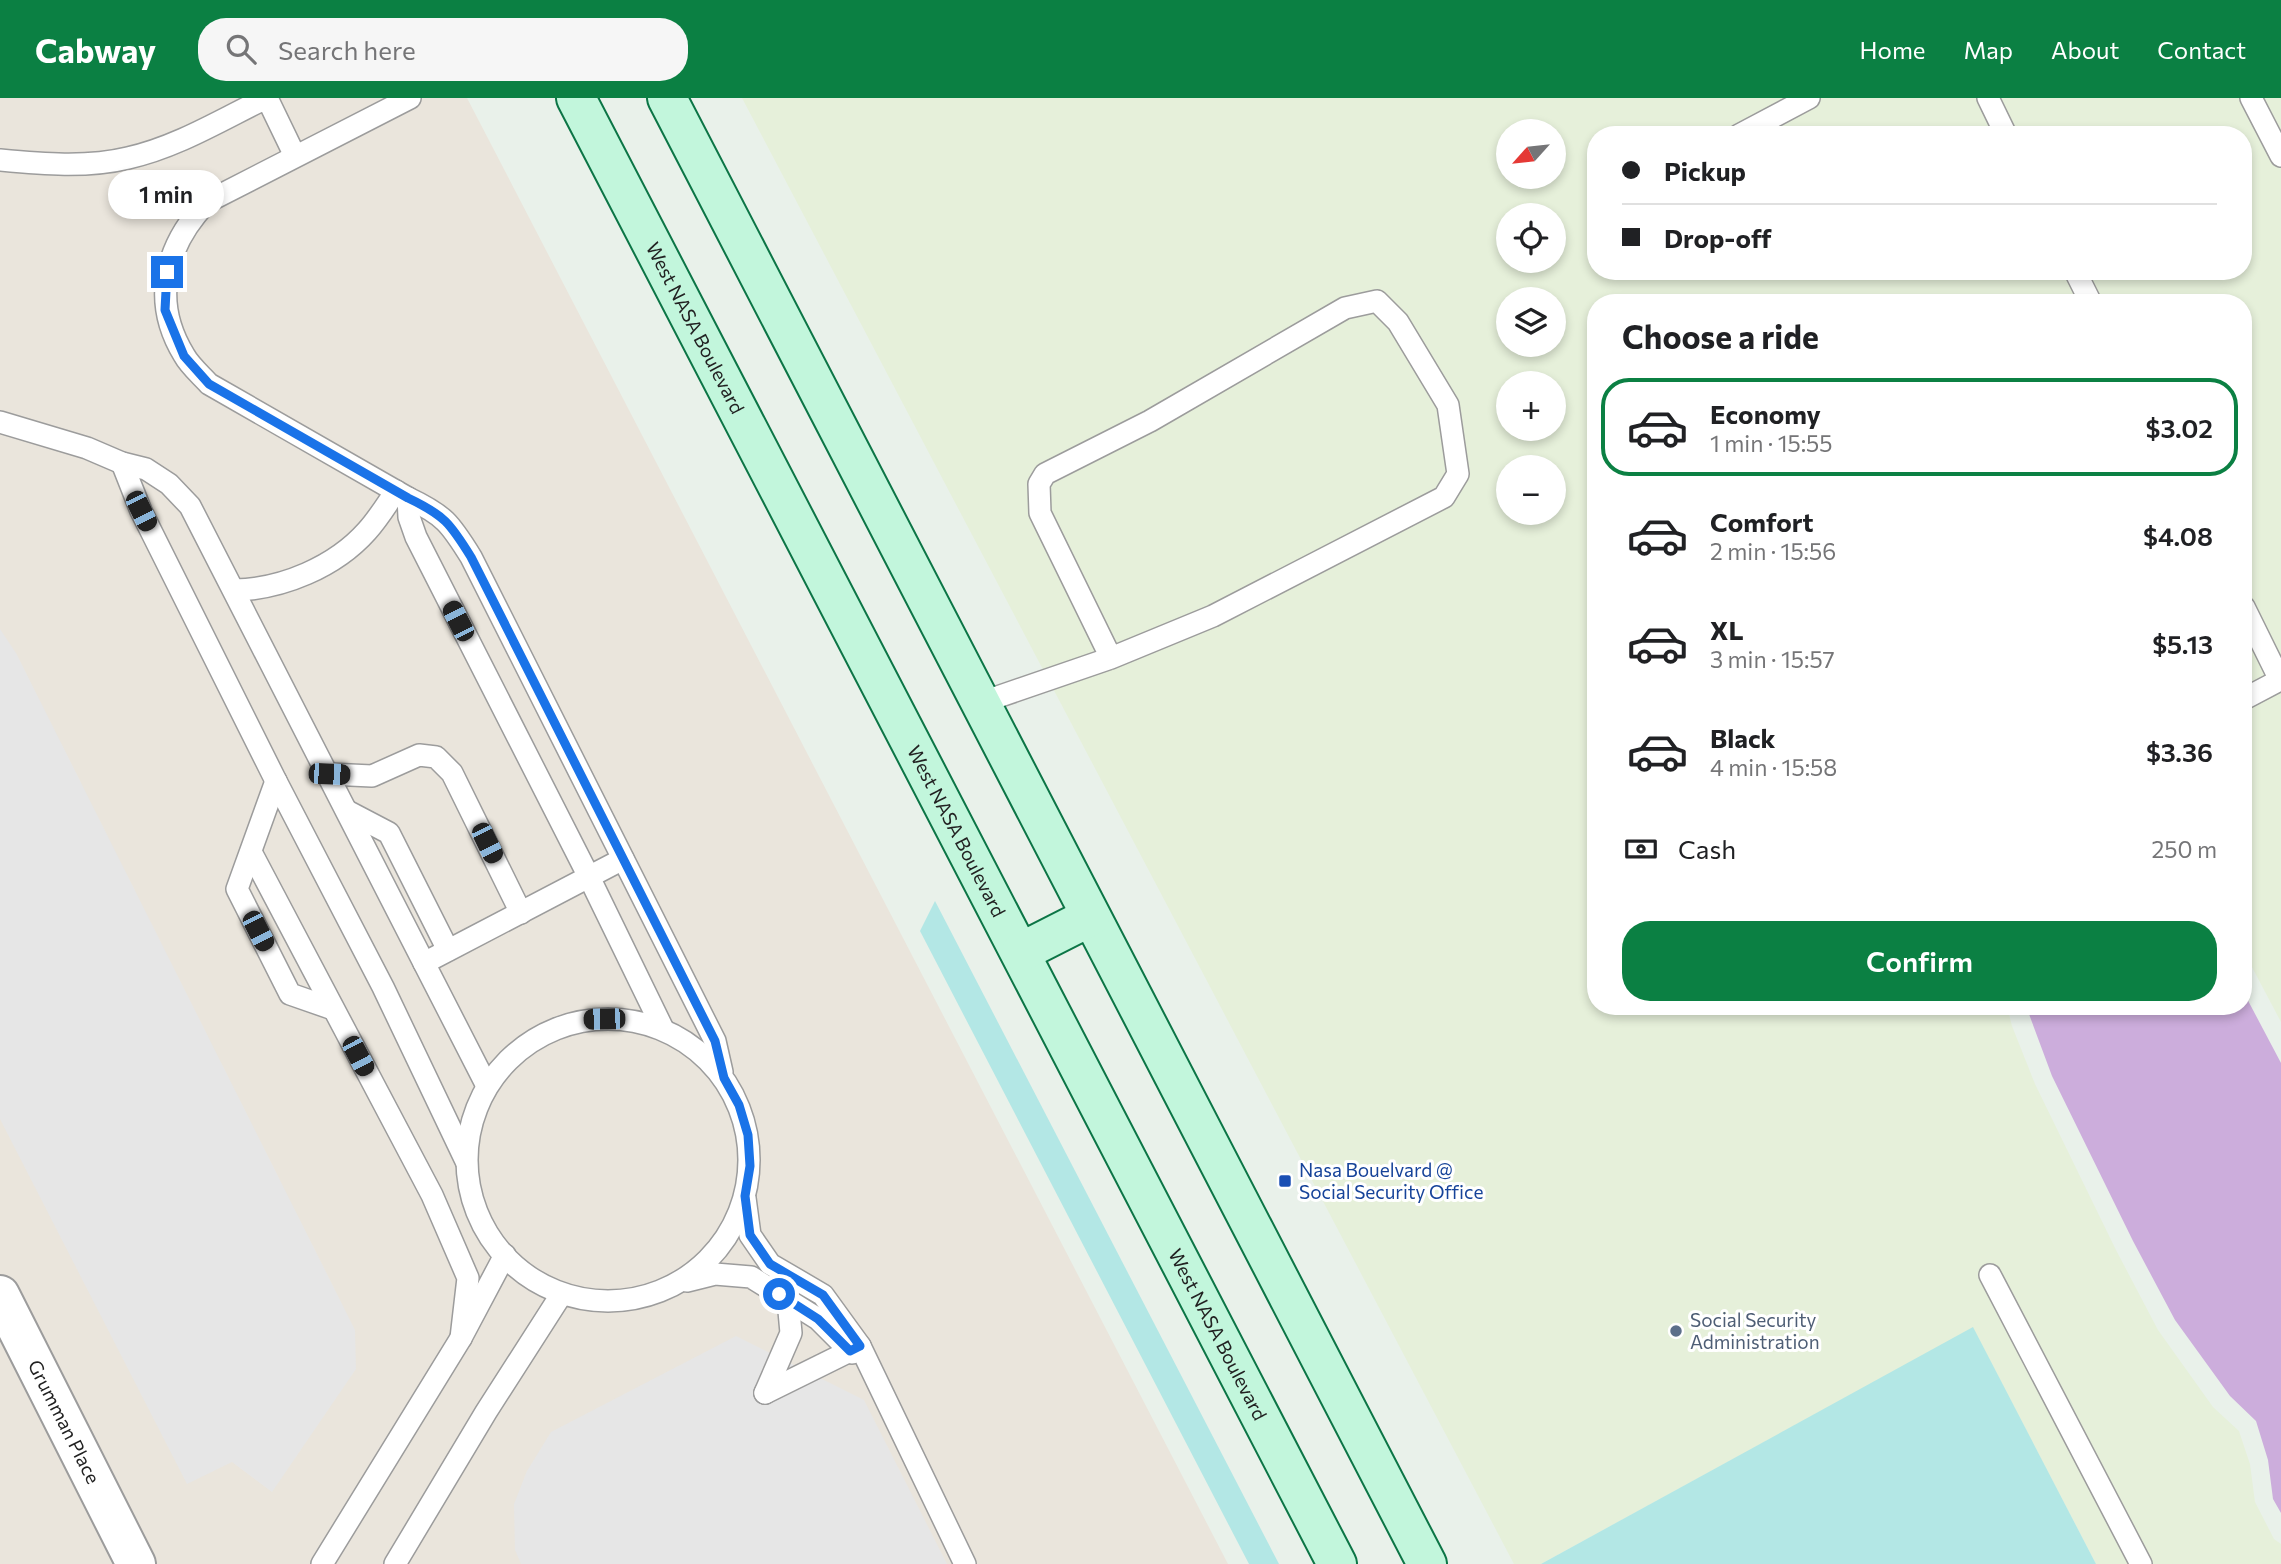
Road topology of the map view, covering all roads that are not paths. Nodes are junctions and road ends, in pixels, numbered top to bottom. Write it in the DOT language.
graph roads {
  1 [pos="266,98"];
  2 [pos="410,98"];
  3 [pos="576,98"];
  4 [pos="667,98"];
  5 [pos="1809,98"];
  6 [pos="1988,98"];
  7 [pos="2251,98"];
  8 [pos="1756,126"];
  9 [pos="2002,126"];
  10 [pos="295,156"];
  11 [pos="2281,156"];
  12 [pos="0,160"];
  13 [pos="0,422"];
  14 [pos="122,463"];
  15 [pos="402,494"];
  16 [pos="235,590"];
  17 [pos="2252,623"];
  18 [pos="1111,658"];
  19 [pos="2252,695"];
  20 [pos="980,703"];
  21 [pos="329,774"];
  22 [pos="276,781"];
  23 [pos="347,811"];
  24 [pos="251,852"];
  25 [pos="623,859"];
  26 [pos="589,877"];
  27 [pos="521,913"];
  28 [pos="1090,917"];
  29 [pos="448,950"];
  30 [pos="1021,952"];
  31 [pos="424,963"];
  32 [pos="333,1009"];
  33 [pos="663,1029"];
  34 [pos="724,1078"];
  35 [pos="487,1086"];
  36 [pos="467,1162"];
  37 [pos="745,1196"];
  38 [pos="505,1255"];
  39 [pos="1990,1275"];
  40 [pos="673,1285"];
  41 [pos="0,1295"];
  42 [pos="561,1295"];
  43 [pos="788,1300"];
  44 [pos="461,1338"];
  45 [pos="855,1349"];
  46 [pos="138,1558"];
  47 [pos="322,1564"];
  48 [pos="395,1564"];
  49 [pos="965,1564"];
  50 [pos="1337,1564"];
  51 [pos="1427,1564"];
  52 [pos="2141,1564"];
  1 -- 10 [label="lane"];
  1 -- 12 [label="lane"];
  2 -- 10 [label="lane"];
  3 -- 30 [label="main road, West NASA Boulevard"];
  4 -- 20 [label="main road"];
  5 -- 8 [label="lane"];
  6 -- 9 [label="lane"];
  7 -- 11 [label="lane"];
  10 -- 15 [label="lane"];
  13 -- 14 [label="lane"];
  14 -- 16 [label="lane"];
  14 -- 22 [label="lane"];
  15 -- 16 [label="lane"];
  15 -- 25 [label="lane"];
  15 -- 26 [label="lane"];
  16 -- 21 [label="lane"];
  17 -- 19 [label="lane"];
  18 -- 18 [label="lane"];
  18 -- 20 [label="lane"];
  20 -- 28 [label="main road"];
  21 -- 23 [label="lane"];
  21 -- 27 [label="lane"];
  22 -- 24 [label="lane"];
  22 -- 36 [label="lane"];
  23 -- 29 [label="lane"];
  23 -- 31 [label="lane"];
  24 -- 32 [label="lane"];
  24 -- 32 [label="lane"];
  25 -- 26 [label="lane"];
  25 -- 34 [label="lane"];
  26 -- 27 [label="lane"];
  26 -- 33 [label="lane"];
  27 -- 29 [label="lane"];
  28 -- 30 [label="main road"];
  28 -- 51 [label="main road"];
  29 -- 31 [label="lane"];
  30 -- 50 [label="main road, West NASA Boulevard"];
  31 -- 35 [label="lane"];
  32 -- 44 [label="lane"];
  33 -- 34 [label="lane"];
  33 -- 35 [label="lane"];
  34 -- 37 [label="lane"];
  35 -- 36 [label="lane"];
  36 -- 38 [label="lane"];
  37 -- 40 [label="lane"];
  37 -- 45 [label="lane"];
  38 -- 42 [label="lane"];
  38 -- 44 [label="lane"];
  39 -- 52 [label="lane"];
  40 -- 42 [label="lane"];
  40 -- 43 [label="lane"];
  41 -- 46 [label="street, Grumman Place"];
  42 -- 48 [label="lane"];
  43 -- 45 [label="lane"];
  43 -- 45 [label="lane"];
  44 -- 47 [label="lane"];
  45 -- 49 [label="lane"];
}
